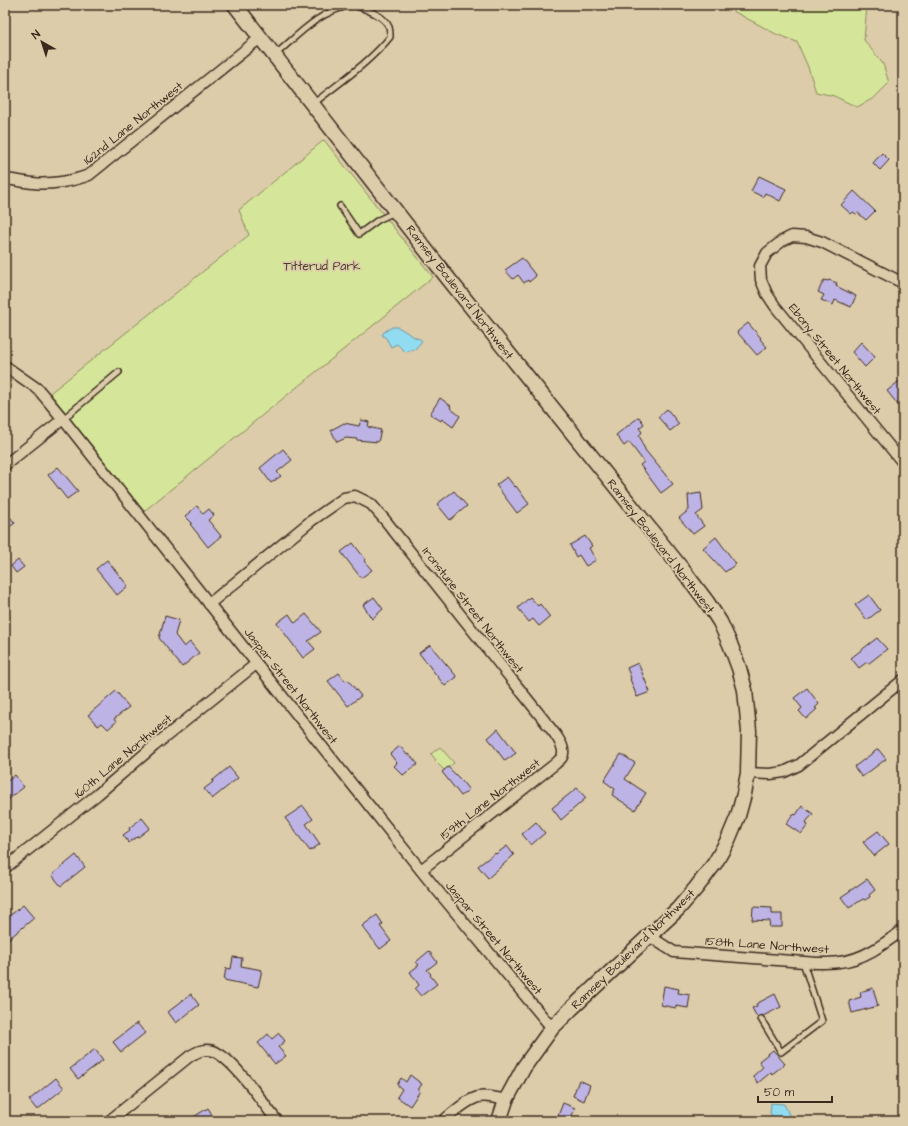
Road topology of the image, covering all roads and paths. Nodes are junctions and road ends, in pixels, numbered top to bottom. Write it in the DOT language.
graph roads {
  1 [pos="235,5"];
  2 [pos="353,5"];
  3 [pos="260,38"];
  4 [pos="274,55"];
  5 [pos="312,104"];
  6 [pos="5,179"];
  7 [pos="340,206"];
  8 [pos="396,212"];
  9 [pos="903,283"];
  10 [pos="5,366"];
  11 [pos="119,372"];
  12 [pos="63,418"];
  13 [pos="903,463"];
  14 [pos="5,465"];
  15 [pos="209,604"];
  16 [pos="256,664"];
  17 [pos="903,680"];
  18 [pos="561,743"];
  19 [pos="748,773"];
  20 [pos="5,868"];
  21 [pos="421,870"];
  22 [pos="903,930"];
  23 [pos="649,936"];
  24 [pos="803,962"];
  25 [pos="761,1019"];
  26 [pos="552,1028"];
  27 [pos="506,1100"];
  28 [pos="109,1121"];
  29 [pos="277,1121"];
  30 [pos="443,1121"];
  31 [pos="500,1121"];
  1 -- 3 [label="street, Ramsey Boulevard Northwest"];
  2 -- 4 [label="lane"];
  2 -- 5 [label="lane"];
  3 -- 4 [label="street, Ramsey Boulevard Northwest"];
  3 -- 6 [label="street, 162nd Lane Northwest"];
  4 -- 5 [label="street, Ramsey Boulevard Northwest"];
  5 -- 8 [label="street, Ramsey Boulevard Northwest"];
  7 -- 8 [label="lane"];
  8 -- 19 [label="street, Ramsey Boulevard Northwest"];
  9 -- 13 [label="street, Ebony Street Northwest"];
  10 -- 12 [label="street, Jaspar Street Northwest"];
  11 -- 12 [label="lane"];
  12 -- 14 [label="street"];
  12 -- 15 [label="street, Jaspar Street Northwest"];
  15 -- 16 [label="street, Jaspar Street Northwest"];
  15 -- 18 [label="street, Ironstune Street Northwest"];
  16 -- 20 [label="street, 160th Lane Northwest"];
  16 -- 21 [label="street, Jaspar Street Northwest"];
  17 -- 19 [label="street"];
  18 -- 21 [label="street, 159th Lane Northwest"];
  19 -- 23 [label="street, Ramsey Boulevard Northwest"];
  21 -- 26 [label="street, Jaspar Street Northwest"];
  22 -- 24 [label="street, 158th Lane Northwest"];
  23 -- 24 [label="street, 158th Lane Northwest"];
  23 -- 26 [label="street, Ramsey Boulevard Northwest"];
  24 -- 25 [label="lane"];
  26 -- 27 [label="street, Ramsey Boulevard Northwest"];
  27 -- 30 [label="street"];
  27 -- 31 [label="street, Ramsey Boulevard Northwest"];
  28 -- 29 [label="street"];
}
